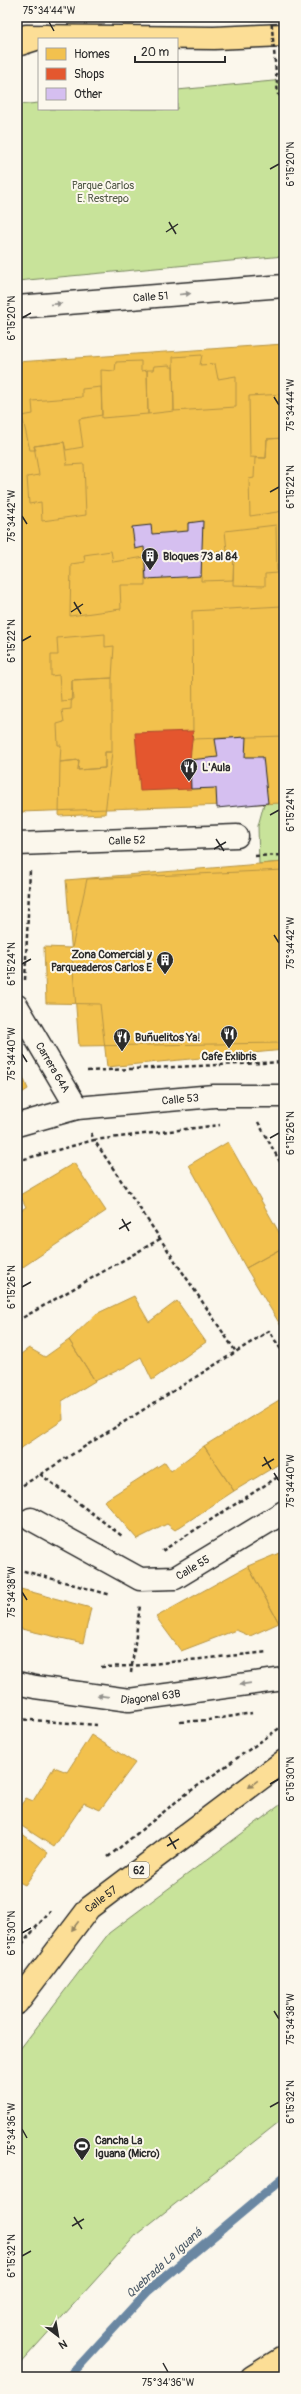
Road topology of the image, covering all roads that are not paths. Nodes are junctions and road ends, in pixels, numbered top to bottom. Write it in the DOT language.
graph roads {
  1 [pos="284,35"];
  2 [pos="17,36"];
  3 [pos="45,36"];
  4 [pos="38,38"];
  5 [pos="39,38"];
  6 [pos="17,45"];
  7 [pos="284,286"];
  8 [pos="17,307"];
  9 [pos="237,836"];
  10 [pos="17,844"];
  11 [pos="21,997"];
  12 [pos="284,1096"];
  13 [pos="78,1108"];
  14 [pos="17,1125"];
  15 [pos="284,1512"];
  16 [pos="31,1519"];
  17 [pos="284,1679"];
  18 [pos="17,1683"];
  19 [pos="284,1761"];
  20 [pos="17,2003"];
  21 [pos="284,2357"];
  22 [pos="252,2377"];
  1 -- 3 [label="main road"];
  2 -- 3 [label="main road"];
  3 -- 5 [label="main road"];
  4 -- 6 [label="main road"];
  8 -- 7 [label="street, Calle 51, one-way"];
  9 -- 10 [label="street, Calle 52"];
  11 -- 13 [label="street, Carrera 64A"];
  12 -- 13 [label="street, Calle 53"];
  13 -- 14 [label="street, Calle 53"];
  15 -- 16 [label="street, Calle 55"];
  17 -- 18 [label="street, Diagonal 63B, one-way"];
  19 -- 20 [label="main road, Calle 57 / 62, one-way"];
  21 -- 22 [label="main road"];
}
